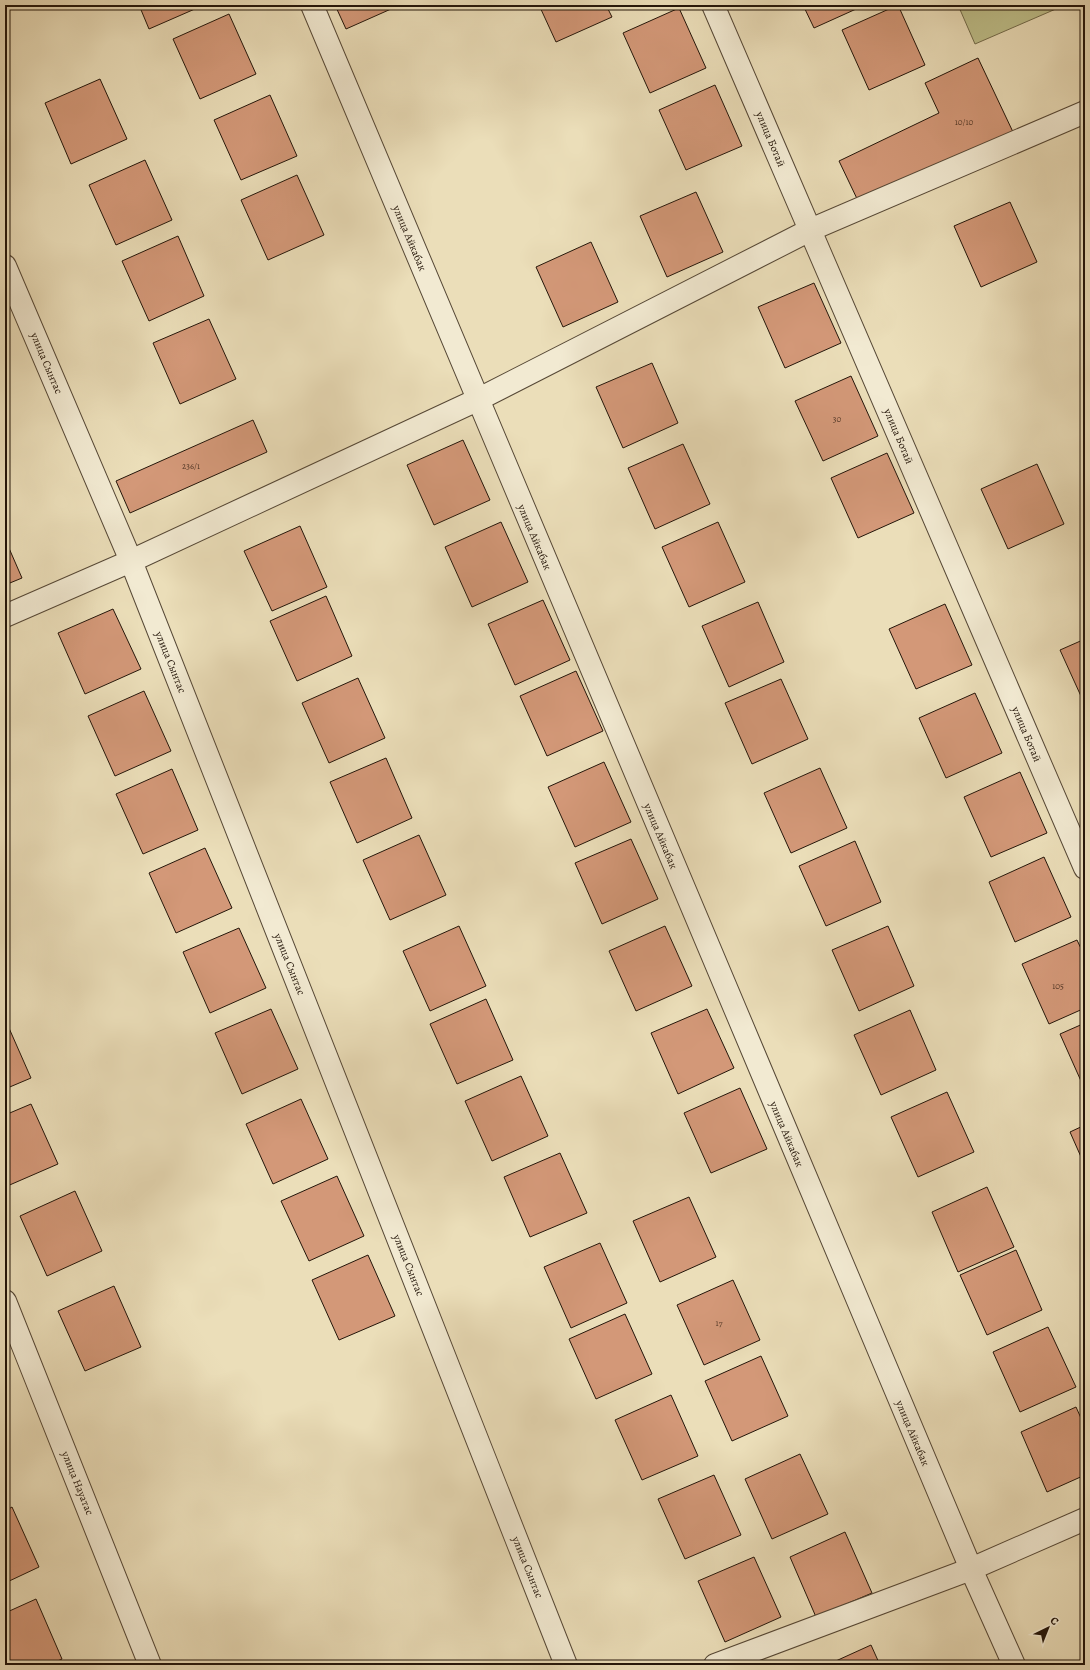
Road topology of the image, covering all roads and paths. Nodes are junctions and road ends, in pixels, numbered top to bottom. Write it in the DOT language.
graph roads {
  1 [pos="312,5"];
  2 [pos="713,5"];
  3 [pos="1085,112"];
  4 [pos="810,230"];
  5 [pos="5,266"];
  6 [pos="477,400"];
  7 [pos="131,561"];
  8 [pos="5,616"];
  9 [pos="1085,868"];
  10 [pos="5,1301"];
  11 [pos="1085,1518"];
  12 [pos="971,1569"];
  13 [pos="150,1665"];
  14 [pos="566,1665"];
  15 [pos="715,1665"];
  16 [pos="1014,1665"];
  1 -- 6 [label="street, улица Айкабак"];
  2 -- 4 [label="street, улица Ботай"];
  3 -- 4 [label="street"];
  4 -- 6 [label="street"];
  4 -- 9 [label="street, улица Ботай"];
  5 -- 7 [label="street, улица Сынтас"];
  6 -- 7 [label="street"];
  6 -- 12 [label="street, улица Айкабак"];
  7 -- 8 [label="street"];
  7 -- 14 [label="street, улица Сынтас"];
  10 -- 13 [label="street, улица Науатас"];
  11 -- 12 [label="street"];
  12 -- 15 [label="street"];
  12 -- 16 [label="street, улица Айкабак"];
}
